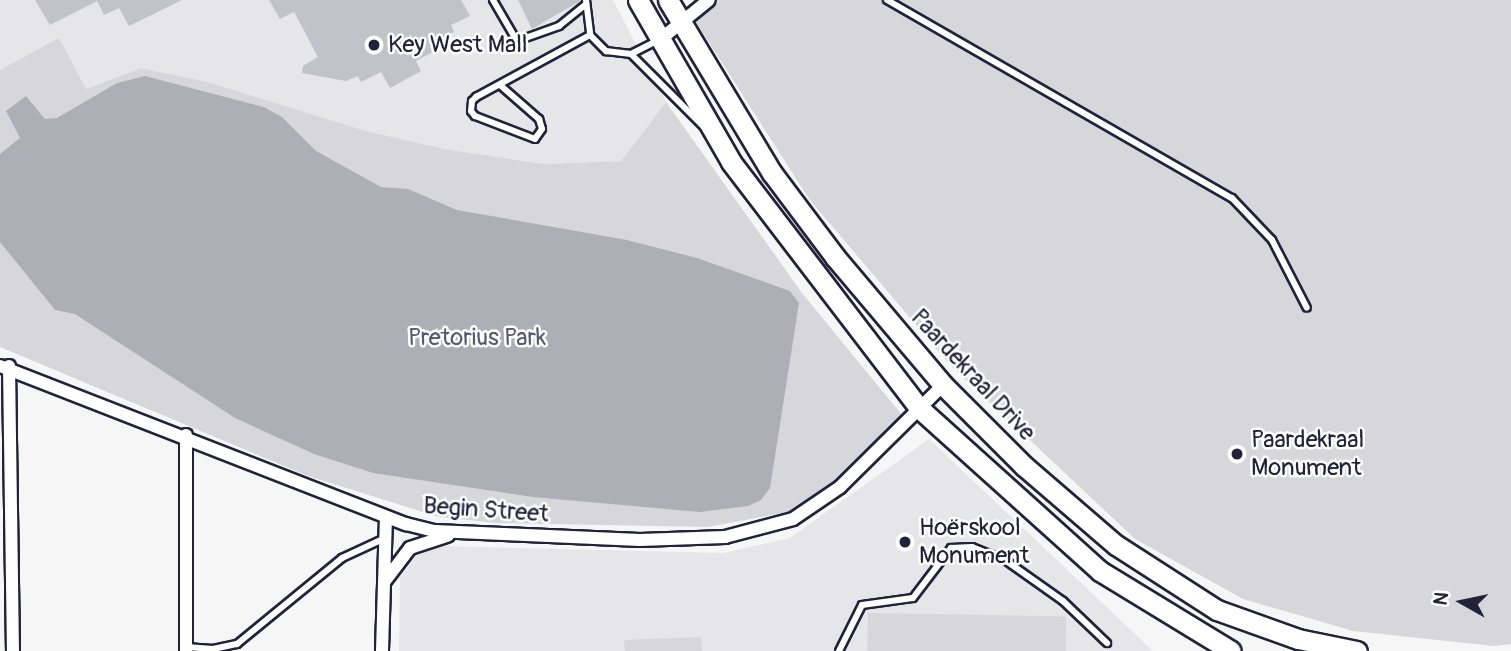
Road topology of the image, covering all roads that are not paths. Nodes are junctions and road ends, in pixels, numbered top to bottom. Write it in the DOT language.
graph roads {
  1 [pos="493,0"];
  2 [pos="638,0"];
  3 [pos="668,0"];
  4 [pos="709,0"];
  5 [pos="887,0"];
  6 [pos="586,2"];
  7 [pos="683,26"];
  8 [pos="590,35"];
  9 [pos="662,38"];
  10 [pos="631,54"];
  11 [pos="500,85"];
  12 [pos="713,133"];
  13 [pos="1307,308"];
  14 [pos="4,366"];
  15 [pos="943,385"];
  16 [pos="920,409"];
  17 [pos="186,435"];
  18 [pos="386,517"];
  19 [pos="458,531"];
  20 [pos="385,538"];
  21 [pos="383,586"];
  22 [pos="1107,643"];
  23 [pos="186,649"];
  24 [pos="214,650"];
  25 [pos="13,651"];
  26 [pos="382,651"];
  27 [pos="839,651"];
  28 [pos="1231,651"];
  29 [pos="1357,651"];
  1 -- 6 [label="lane"];
  2 -- 9 [label="main road"];
  3 -- 7 [label="main road, Paardekraal Drive"];
  4 -- 7 [label="street"];
  5 -- 13 [label="lane"];
  6 -- 8 [label="lane"];
  7 -- 9 [label="street"];
  7 -- 15 [label="main road, Paardekraal Drive"];
  8 -- 10 [label="lane"];
  8 -- 11 [label="lane"];
  9 -- 10 [label="lane"];
  9 -- 12 [label="main road"];
  10 -- 12 [label="lane"];
  11 -- 11 [label="lane"];
  12 -- 16 [label="main road"];
  14 -- 17 [label="street, Begin Street"];
  14 -- 25 [label="street"];
  15 -- 16 [label="street, Begin Street"];
  15 -- 29 [label="main road, Paardekraal Drive"];
  16 -- 19 [label="street, Begin Street"];
  16 -- 28 [label="main road"];
  17 -- 18 [label="street, Begin Street"];
  17 -- 23 [label="street"];
  18 -- 19 [label="street, Begin Street"];
  18 -- 20 [label="street"];
  19 -- 21 [label="street"];
  20 -- 21 [label="street"];
  20 -- 24 [label="lane"];
  21 -- 26 [label="street"];
  22 -- 27 [label="lane"];
  23 -- 24 [label="lane"];
}
